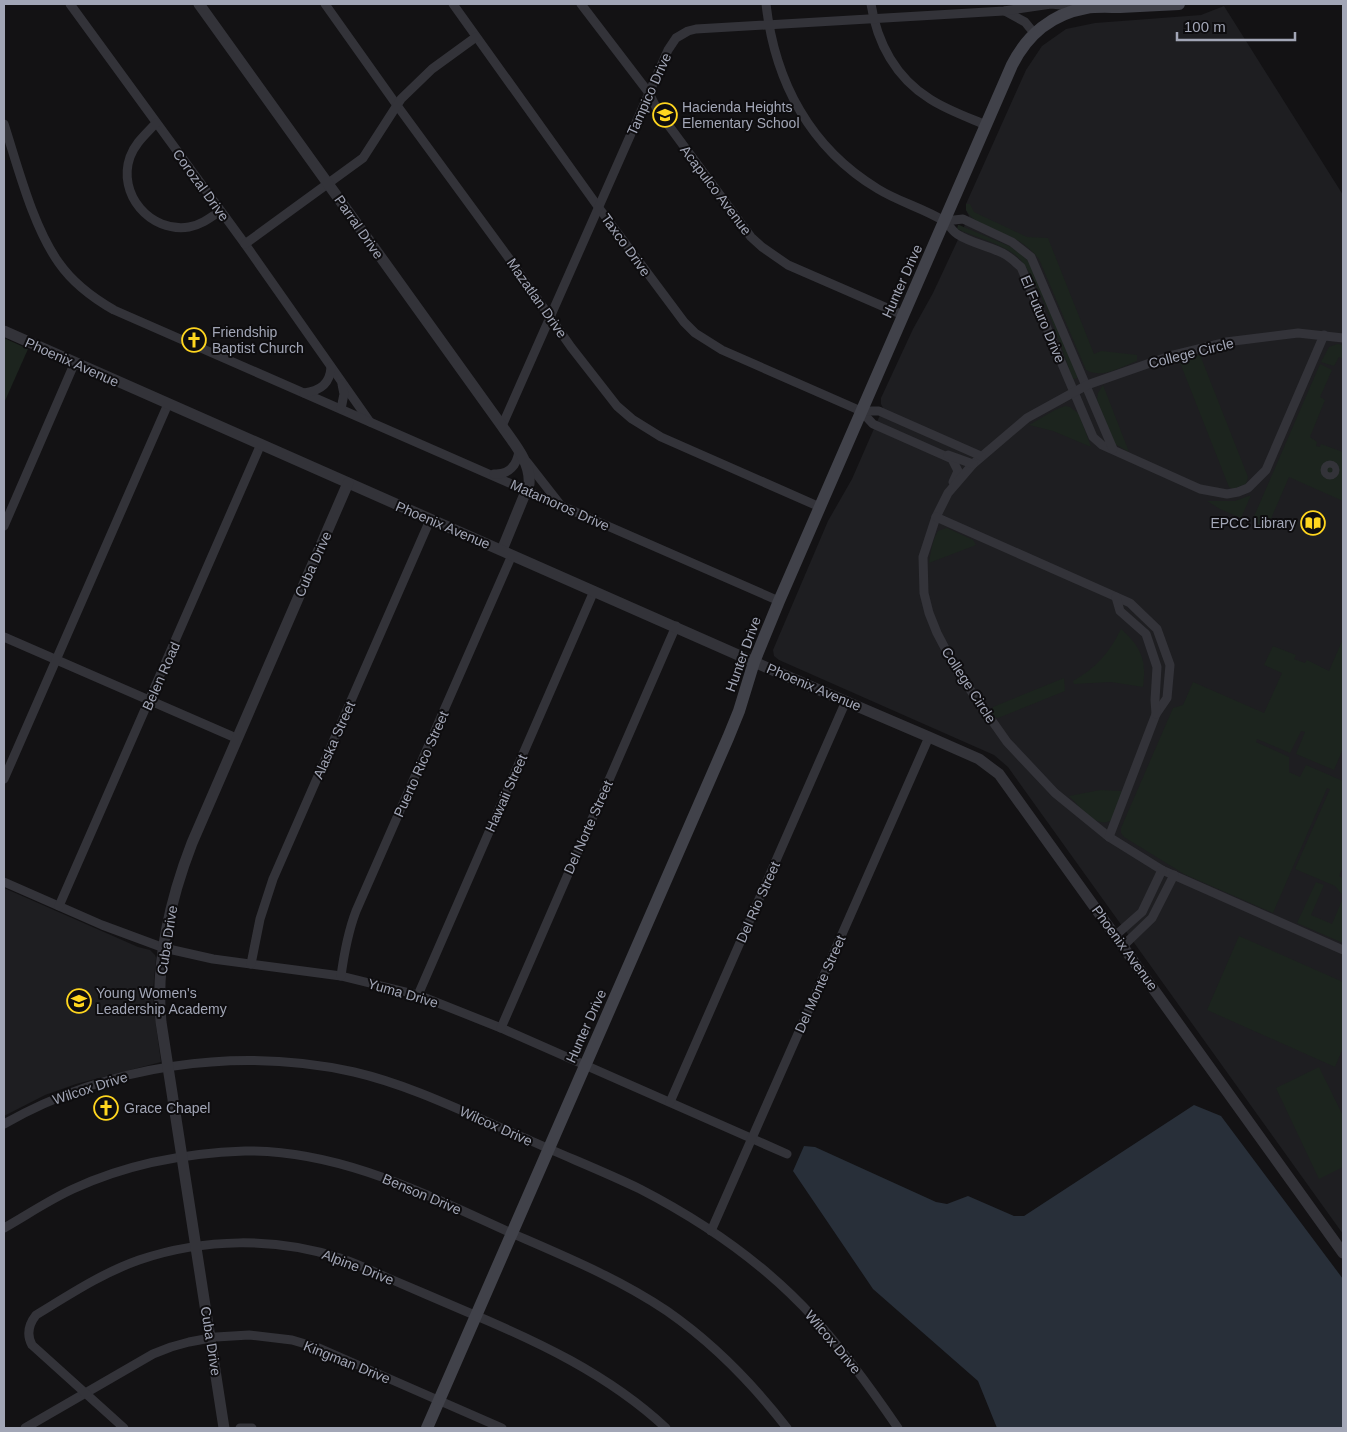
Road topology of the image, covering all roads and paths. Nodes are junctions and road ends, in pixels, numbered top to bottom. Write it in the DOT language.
graph roads {
  1 [pos="70,4"];
  2 [pos="199,4"];
  3 [pos="326,4"];
  4 [pos="453,4"];
  5 [pos="581,4"];
  6 [pos="766,4"];
  7 [pos="871,4"];
  8 [pos="1179,4"];
  9 [pos="1086,6"];
  10 [pos="1004,11"];
  11 [pos="873,18"];
  12 [pos="768,24"];
  13 [pos="1034,33"];
  14 [pos="476,37"];
  15 [pos="649,93"];
  16 [pos="396,104"];
  17 [pos="4,124"];
  18 [pos="156,124"];
  19 [pos="986,125"];
  20 [pos="328,183"];
  21 [pos="599,208"];
  22 [pos="220,211"];
  23 [pos="945,221"];
  24 [pos="245,244"];
  25 [pos="903,315"];
  26 [pos="551,317"];
  27 [pos="4,331"];
  28 [pos="1324,335"];
  29 [pos="1343,338"];
  30 [pos="75,362"];
  31 [pos="331,367"];
  32 [pos="341,380"];
  33 [pos="1087,386"];
  34 [pos="304,393"];
  35 [pos="1073,393"];
  36 [pos="168,404"];
  37 [pos="340,409"];
  38 [pos="861,411"];
  39 [pos="370,423"];
  40 [pos="502,426"];
  41 [pos="261,444"];
  42 [pos="1113,449"];
  43 [pos="943,453"];
  44 [pos="521,455"];
  45 [pos="981,456"];
  46 [pos="972,464"];
  47 [pos="489,474"];
  48 [pos="348,483"];
  49 [pos="528,489"];
  50 [pos="948,493"];
  51 [pos="561,505"];
  52 [pos="820,507"];
  53 [pos="936,517"];
  54 [pos="430,520"];
  55 [pos="4,526"];
  56 [pos="507,553"];
  57 [pos="594,591"];
  58 [pos="1116,597"];
  59 [pos="779,601"];
  60 [pos="676,626"];
  61 [pos="4,637"];
  62 [pos="56,660"];
  63 [pos="754,662"];
  64 [pos="150,701"];
  65 [pos="846,701"];
  66 [pos="1156,714"];
  67 [pos="929,736"];
  68 [pos="236,738"];
  69 [pos="4,779"];
  70 [pos="1109,837"];
  71 [pos="1162,870"];
  72 [pos="1174,876"];
  73 [pos="4,882"];
  74 [pos="59,906"];
  75 [pos="1116,936"];
  76 [pos="1123,946"];
  77 [pos="164,948"];
  78 [pos="1343,950"];
  79 [pos="251,964"];
  80 [pos="341,976"];
  81 [pos="418,995"];
  82 [pos="501,1028"];
  83 [pos="585,1066"];
  84 [pos="168,1067"];
  85 [pos="670,1102"];
  86 [pos="4,1124"];
  87 [pos="752,1138"];
  88 [pos="549,1149"];
  89 [pos="787,1154"];
  90 [pos="182,1156"];
  91 [pos="4,1228"];
  92 [pos="712,1231"];
  93 [pos="512,1233"];
  94 [pos="197,1247"];
  95 [pos="1343,1253"];
  96 [pos="476,1316"];
  97 [pos="210,1338"];
  98 [pos="87,1393"];
  99 [pos="438,1401"];
  100 [pos="25,1428"];
  101 [pos="124,1428"];
  102 [pos="224,1428"];
  103 [pos="240,1428"];
  104 [pos="252,1428"];
  105 [pos="427,1428"];
  106 [pos="502,1428"];
  107 [pos="666,1428"];
  108 [pos="787,1428"];
  109 [pos="898,1428"];
  1 -- 18 [label="street, Corozal Drive"];
  2 -- 20 [label="street, Parral Drive"];
  3 -- 16 [label="street, Mazatlan Drive"];
  4 -- 14 [label="street, Taxco Drive"];
  5 -- 15 [label="street, Acapulco Avenue"];
  6 -- 12 [label="street"];
  7 -- 11 [label="street"];
  8 -- 9 [label="main road, Hunter Drive"];
  9 -- 10 [label="street, Tampico Drive"];
  9 -- 13 [label="main road, Hunter Drive"];
  10 -- 11 [label="street, Tampico Drive"];
  10 -- 13 [label="street"];
  11 -- 12 [label="street, Tampico Drive"];
  11 -- 19 [label="street"];
  12 -- 15 [label="street, Tampico Drive"];
  12 -- 23 [label="street"];
  13 -- 19 [label="main road, Hunter Drive"];
  14 -- 16 [label="street"];
  14 -- 21 [label="street, Taxco Drive"];
  15 -- 21 [label="street, Tampico Drive"];
  15 -- 25 [label="street, Acapulco Avenue"];
  16 -- 20 [label="street"];
  16 -- 26 [label="street, Mazatlan Drive"];
  17 -- 34 [label="street, Matamoros Drive"];
  18 -- 22 [label="street, Corozal Drive"];
  18 -- 22 [label="street"];
  19 -- 23 [label="main road, Hunter Drive"];
  20 -- 24 [label="street"];
  20 -- 40 [label="street, Parral Drive"];
  21 -- 26 [label="street, Tampico Drive"];
  21 -- 38 [label="street, Taxco Drive"];
  22 -- 24 [label="street, Corozal Drive"];
  23 -- 25 [label="main road, Hunter Drive"];
  23 -- 33 [label="street, El Futuro Drive"];
  23 -- 35 [label="street, El Futuro Drive"];
  24 -- 31 [label="street, Corozal Drive"];
  25 -- 38 [label="main road, Hunter Drive"];
  26 -- 40 [label="street, Tampico Drive"];
  26 -- 52 [label="street, Mazatlan Drive"];
  27 -- 30 [label="street, Phoenix Avenue"];
  28 -- 29 [label="street, College Circle"];
  28 -- 33 [label="street, College Circle"];
  28 -- 42 [label="street, El Futuro Drive"];
  30 -- 36 [label="street, Phoenix Avenue"];
  30 -- 55 [label="street"];
  31 -- 32 [label="street, Corozal Drive"];
  31 -- 34 [label="street"];
  32 -- 37 [label="street"];
  32 -- 39 [label="street, Corozal Drive"];
  33 -- 35 [label="street, College Circle"];
  33 -- 42 [label="street, El Futuro Drive"];
  34 -- 37 [label="street, Matamoros Drive"];
  35 -- 42 [label="street, El Futuro Drive"];
  35 -- 45 [label="street, College Circle"];
  36 -- 41 [label="street, Phoenix Avenue"];
  36 -- 62 [label="street"];
  37 -- 39 [label="street, Matamoros Drive"];
  38 -- 43 [label="street"];
  38 -- 45 [label="street"];
  38 -- 52 [label="main road, Hunter Drive"];
  39 -- 47 [label="street, Matamoros Drive"];
  40 -- 44 [label="street, Parral Drive"];
  41 -- 48 [label="street, Phoenix Avenue"];
  41 -- 64 [label="street, Belen Road"];
  43 -- 46 [label="street"];
  43 -- 50 [label="street"];
  44 -- 47 [label="street"];
  44 -- 49 [label="street, Parral Drive"];
  44 -- 51 [label="street, Parral Drive"];
  45 -- 46 [label="street, College Circle"];
  46 -- 50 [label="street, College Circle"];
  47 -- 49 [label="street, Matamoros Drive"];
  48 -- 54 [label="street, Phoenix Avenue"];
  48 -- 68 [label="street, Cuba Drive"];
  49 -- 51 [label="street, Matamoros Drive"];
  49 -- 56 [label="street, Puerto Rico Street"];
  50 -- 53 [label="street, College Circle"];
  51 -- 59 [label="street, Matamoros Drive"];
  52 -- 59 [label="main road, Hunter Drive"];
  53 -- 58 [label="street"];
  53 -- 70 [label="street, College Circle"];
  54 -- 56 [label="street, Phoenix Avenue"];
  54 -- 79 [label="street, Alaska Street"];
  56 -- 57 [label="street, Phoenix Avenue"];
  56 -- 80 [label="street, Puerto Rico Street"];
  57 -- 60 [label="street, Phoenix Avenue"];
  57 -- 81 [label="street, Hawaii Street"];
  58 -- 66 [label="street"];
  58 -- 66 [label="street"];
  59 -- 63 [label="main road, Hunter Drive"];
  60 -- 63 [label="street, Phoenix Avenue"];
  60 -- 82 [label="street, Del Norte Street"];
  61 -- 62 [label="street"];
  62 -- 64 [label="street"];
  62 -- 69 [label="street"];
  63 -- 65 [label="street, Phoenix Avenue"];
  63 -- 83 [label="main road, Hunter Drive"];
  64 -- 68 [label="street"];
  64 -- 74 [label="street, Belen Road"];
  65 -- 67 [label="street, Phoenix Avenue"];
  65 -- 85 [label="street, Del Rio Street"];
  66 -- 70 [label="street"];
  67 -- 75 [label="street, Phoenix Avenue"];
  67 -- 87 [label="street, Del Monte Street"];
  68 -- 77 [label="street, Cuba Drive"];
  70 -- 71 [label="street, College Circle"];
  71 -- 72 [label="street, College Circle"];
  71 -- 75 [label="street"];
  72 -- 76 [label="street"];
  72 -- 78 [label="street, College Circle"];
  73 -- 74 [label="street, Yuma Drive"];
  74 -- 77 [label="street, Yuma Drive"];
  75 -- 76 [label="street, Phoenix Avenue"];
  76 -- 95 [label="street, Phoenix Avenue"];
  77 -- 79 [label="street, Yuma Drive"];
  77 -- 84 [label="street, Cuba Drive"];
  79 -- 80 [label="street, Yuma Drive"];
  80 -- 81 [label="street, Yuma Drive"];
  81 -- 82 [label="street, Yuma Drive"];
  82 -- 83 [label="street, Yuma Drive"];
  83 -- 85 [label="street, Yuma Drive"];
  83 -- 88 [label="main road, Hunter Drive"];
  84 -- 86 [label="street, Wilcox Drive"];
  84 -- 88 [label="street, Wilcox Drive"];
  84 -- 90 [label="street, Cuba Drive"];
  85 -- 87 [label="street, Yuma Drive"];
  87 -- 89 [label="street, Yuma Drive"];
  87 -- 92 [label="street, Del Monte Street"];
  88 -- 92 [label="street, Wilcox Drive"];
  88 -- 93 [label="main road, Hunter Drive"];
  90 -- 91 [label="street, Benson Drive"];
  90 -- 93 [label="street, Benson Drive"];
  90 -- 94 [label="street, Cuba Drive"];
  92 -- 109 [label="street, Wilcox Drive"];
  93 -- 96 [label="main road, Hunter Drive"];
  93 -- 108 [label="street, Benson Drive"];
  94 -- 96 [label="street, Alpine Drive"];
  94 -- 97 [label="street, Cuba Drive"];
  94 -- 98 [label="street, Alpine Drive"];
  96 -- 99 [label="main road, Hunter Drive"];
  96 -- 107 [label="street, Alpine Drive"];
  97 -- 98 [label="street, Kingman Drive"];
  97 -- 99 [label="street, Kingman Drive"];
  97 -- 102 [label="street, Cuba Drive"];
  98 -- 100 [label="street, Kingman Drive"];
  98 -- 101 [label="street"];
  99 -- 105 [label="main road, Hunter Drive"];
  99 -- 106 [label="street, Kingman Drive"];
  103 -- 104 [label="street"];
}
